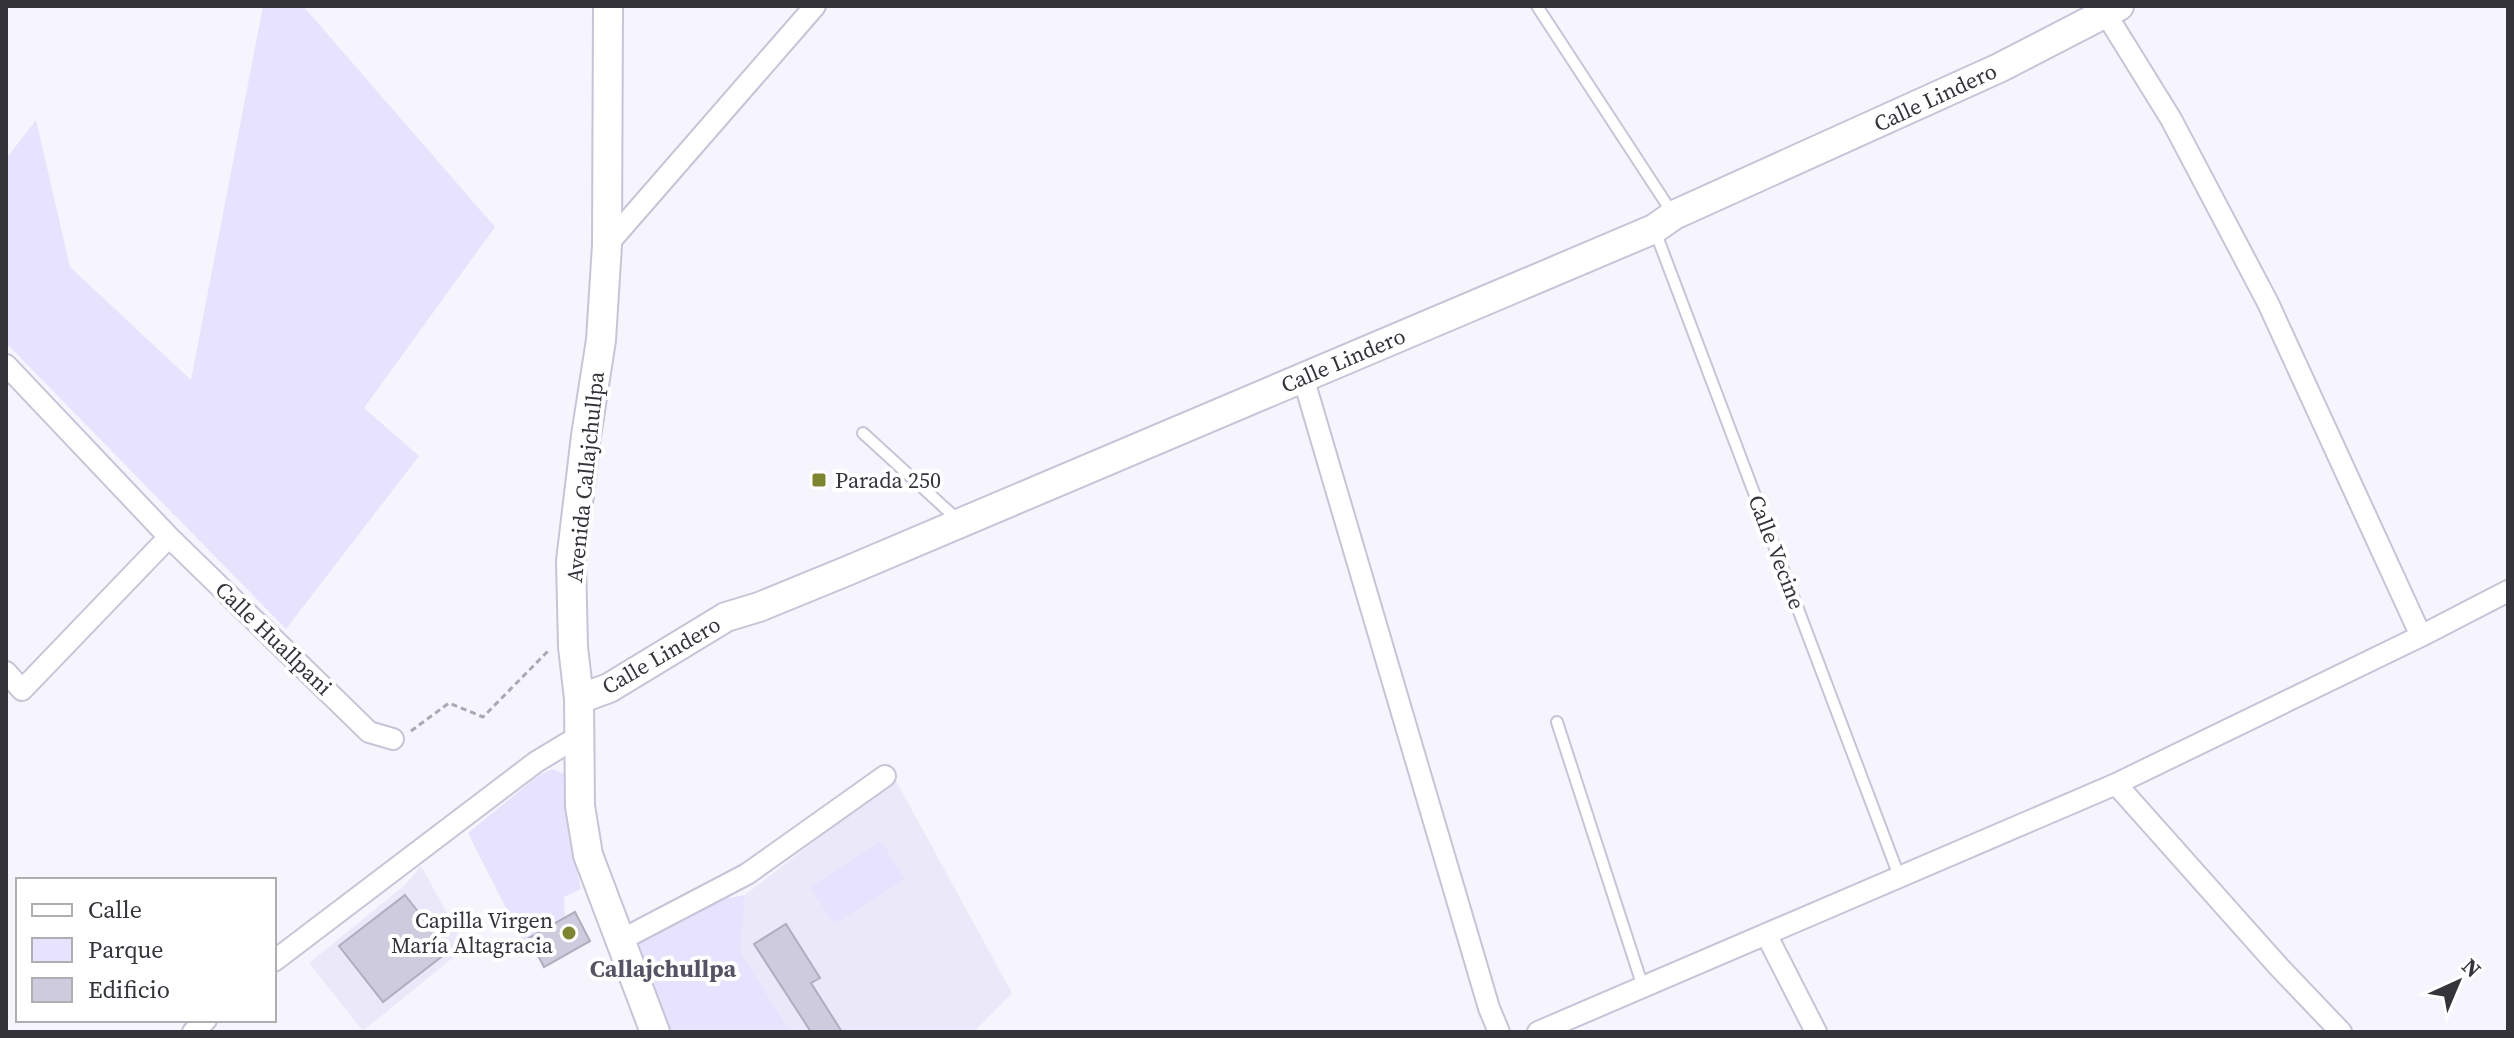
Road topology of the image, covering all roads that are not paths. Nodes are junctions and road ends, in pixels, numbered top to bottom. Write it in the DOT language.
graph roads {
  1 [pos="608,6"];
  2 [pos="815,6"];
  3 [pos="1537,6"];
  4 [pos="2109,9"];
  5 [pos="1664,222"];
  6 [pos="607,245"];
  7 [pos="6,365"];
  8 [pos="1303,377"];
  9 [pos="863,433"];
  10 [pos="959,522"];
  11 [pos="169,537"];
  12 [pos="2508,591"];
  13 [pos="2421,636"];
  14 [pos="6,672"];
  15 [pos="579,699"];
  16 [pos="1557,722"];
  17 [pos="579,736"];
  18 [pos="393,739"];
  19 [pos="885,776"];
  20 [pos="2116,784"];
  21 [pos="1899,876"];
  22 [pos="1766,934"];
  23 [pos="619,941"];
  24 [pos="276,959"];
  25 [pos="1643,987"];
  26 [pos="655,1032"];
  27 [pos="1499,1032"];
  28 [pos="1538,1032"];
  29 [pos="1816,1032"];
  30 [pos="2341,1032"];
  1 -- 6 [label="street, Avenida Callajchullpa"];
  2 -- 6 [label="street"];
  3 -- 5 [label="lane, Calle Vecine"];
  4 -- 5 [label="street, Calle Lindero"];
  4 -- 13 [label="street"];
  5 -- 8 [label="street, Calle Lindero"];
  5 -- 21 [label="lane, Calle Vecine"];
  6 -- 15 [label="street, Avenida Callajchullpa"];
  7 -- 11 [label="street, Calle Huallpani"];
  8 -- 10 [label="street, Calle Lindero"];
  8 -- 27 [label="street"];
  9 -- 10 [label="lane"];
  10 -- 15 [label="street, Calle Lindero"];
  11 -- 14 [label="street"];
  11 -- 18 [label="street, Calle Huallpani"];
  12 -- 13 [label="street"];
  13 -- 20 [label="street"];
  15 -- 17 [label="street, Avenida Callajchullpa"];
  16 -- 25 [label="lane"];
  17 -- 23 [label="street, Avenida Callajchullpa"];
  17 -- 24 [label="street"];
  19 -- 23 [label="street"];
  20 -- 21 [label="street"];
  20 -- 30 [label="street"];
  21 -- 22 [label="street"];
  22 -- 25 [label="street"];
  22 -- 29 [label="street"];
  23 -- 26 [label="street, Avenida Callajchullpa"];
  25 -- 28 [label="street"];
}
